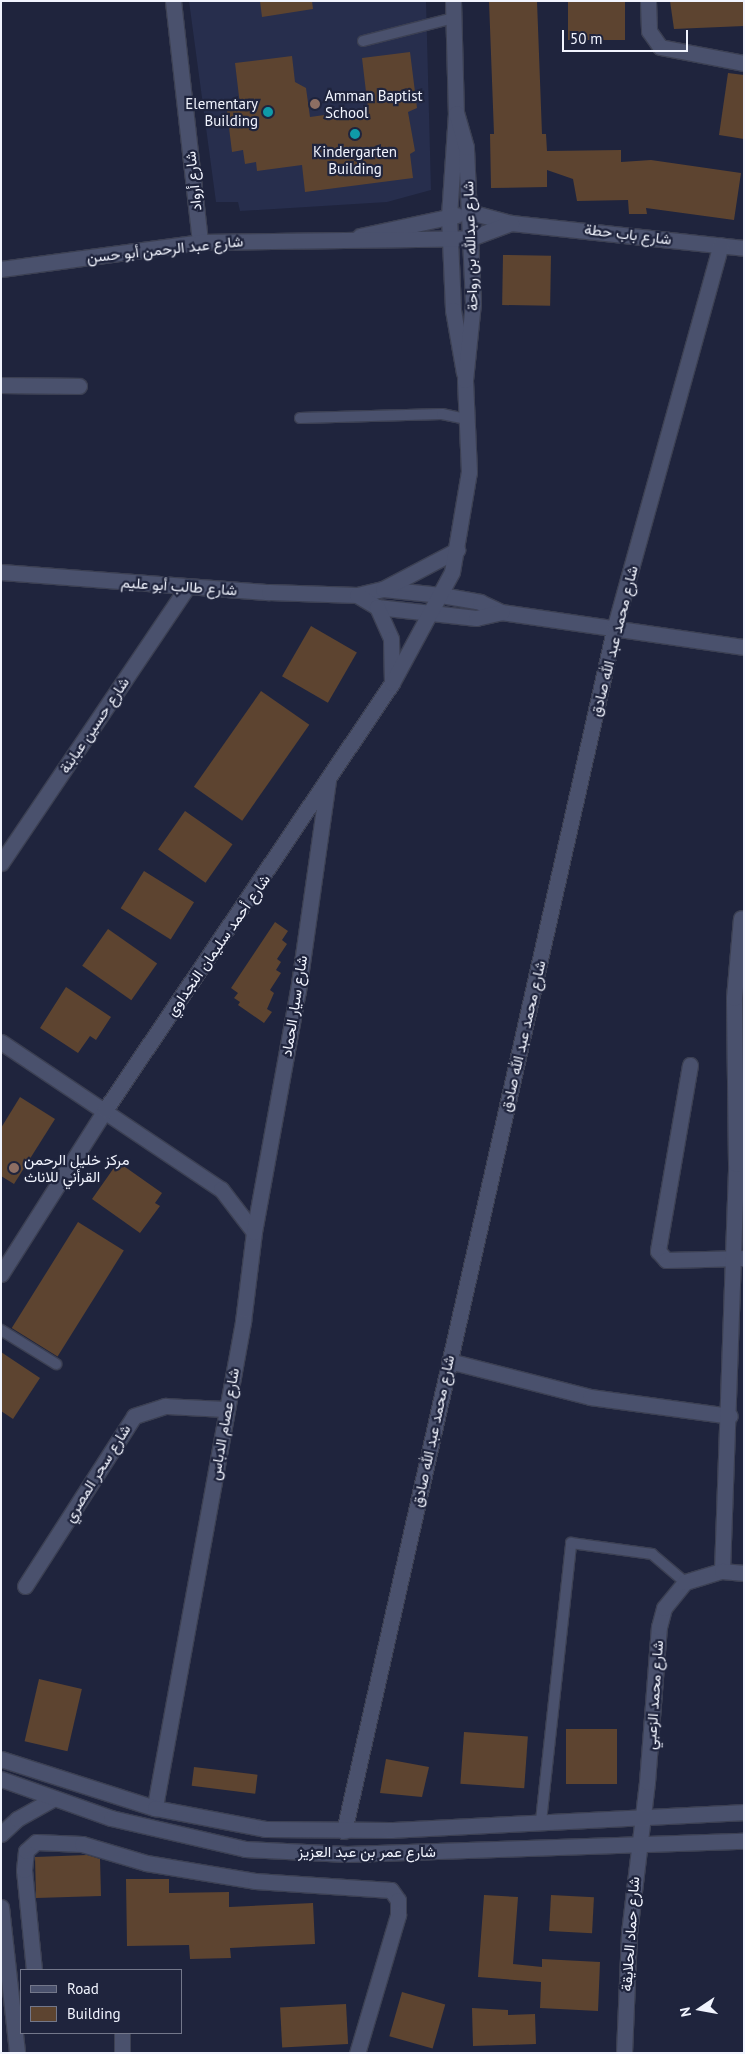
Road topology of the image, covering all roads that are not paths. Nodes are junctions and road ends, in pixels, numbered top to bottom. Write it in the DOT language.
graph roads {
  1 [pos="173,1"];
  2 [pos="453,1"];
  3 [pos="648,1"];
  4 [pos="454,18"];
  5 [pos="363,42"];
  6 [pos="744,63"];
  7 [pos="456,113"];
  8 [pos="470,212"];
  9 [pos="449,217"];
  10 [pos="511,223"];
  11 [pos="359,237"];
  12 [pos="470,238"];
  13 [pos="450,241"];
  14 [pos="200,242"];
  15 [pos="721,245"];
  16 [pos="744,248"];
  17 [pos="1,268"];
  18 [pos="465,380"];
  19 [pos="1,385"];
  20 [pos="79,386"];
  21 [pos="300,418"];
  22 [pos="466,419"];
  23 [pos="457,550"];
  24 [pos="1,572"];
  25 [pos="187,587"];
  26 [pos="383,589"];
  27 [pos="357,594"];
  28 [pos="441,595"];
  29 [pos="377,607"];
  30 [pos="501,612"];
  31 [pos="431,614"];
  32 [pos="615,626"];
  33 [pos="744,647"];
  34 [pos="392,683"];
  35 [pos="328,779"];
  36 [pos="1,863"];
  37 [pos="743,914"];
  38 [pos="1,1042"];
  39 [pos="690,1065"];
  40 [pos="105,1110"];
  41 [pos="254,1232"];
  42 [pos="738,1258"];
  43 [pos="1,1274"];
  44 [pos="1,1330"];
  45 [pos="449,1361"];
  46 [pos="56,1364"];
  47 [pos="227,1409"];
  48 [pos="730,1416"];
  49 [pos="722,1571"];
  50 [pos="744,1573"];
  51 [pos="684,1582"];
  52 [pos="25,1586"];
  53 [pos="1,1759"];
  54 [pos="1,1779"];
  55 [pos="53,1799"];
  56 [pos="155,1808"];
  57 [pos="744,1812"];
  58 [pos="643,1815"];
  59 [pos="541,1821"];
  60 [pos="344,1831"];
  61 [pos="1,1834"];
  62 [pos="744,1841"];
  63 [pos="639,1842"];
  64 [pos="1,1907"];
  65 [pos="34,1969"];
  66 [pos="122,2034"];
  67 [pos="17,2053"];
  68 [pos="122,2053"];
  69 [pos="358,2053"];
  70 [pos="624,2053"];
  1 -- 14 [label="street, شارع أرواد"];
  2 -- 4 [label="street, شارع عبدالله بن رواحة"];
  3 -- 6 [label="street"];
  4 -- 5 [label="lane"];
  4 -- 7 [label="street, شارع عبدالله بن رواحة"];
  7 -- 8 [label="street, شارع عبدالله بن رواحة"];
  7 -- 9 [label="street, شارع عبدالله بن رواحة"];
  8 -- 9 [label="street, شارع عبد الرحمن أبو حسن"];
  8 -- 10 [label="street, شارع باب حطة"];
  8 -- 12 [label="street, شارع عبدالله بن رواحة"];
  9 -- 11 [label="street, شارع عبد الرحمن أبو حسن"];
  9 -- 13 [label="street, شارع عبدالله بن رواحة"];
  10 -- 12 [label="street, شارع باب حطة"];
  10 -- 15 [label="street, شارع باب حطة"];
  11 -- 13 [label="street, شارع عبد الرحمن أبو حسن"];
  11 -- 14 [label="street, شارع عبد الرحمن أبو حسن"];
  12 -- 13 [label="street, شارع عبد الرحمن أبو حسن"];
  12 -- 18 [label="street, شارع عبدالله بن رواحة"];
  13 -- 18 [label="street, شارع عبدالله بن رواحة"];
  14 -- 17 [label="street, شارع عبد الرحمن أبو حسن"];
  15 -- 16 [label="street, شارع باب حطة"];
  15 -- 32 [label="street, شارع محمد عبد الله صادق"];
  18 -- 22 [label="street, شارع عبدالله بن رواحة"];
  19 -- 20 [label="street"];
  21 -- 22 [label="lane"];
  22 -- 23 [label="street, شارع عبدالله بن رواحة"];
  23 -- 26 [label="street"];
  23 -- 28 [label="street, شارع عبدالله بن رواحة"];
  24 -- 25 [label="street, شارع طالب أبو عليم"];
  25 -- 27 [label="street, شارع طالب أبو عليم"];
  25 -- 36 [label="street, شارع حسين عبابنة"];
  26 -- 27 [label="street, شارع طالب أبو عليم"];
  26 -- 28 [label="street, شارع طالب أبو عليم"];
  27 -- 29 [label="street, شارع طالب أبو عليم"];
  28 -- 30 [label="street, شارع طالب أبو عليم"];
  28 -- 31 [label="street, شارع عبدالله بن رواحة"];
  29 -- 31 [label="street, شارع طالب أبو عليم"];
  29 -- 34 [label="street"];
  30 -- 31 [label="street, شارع طالب أبو عليم"];
  30 -- 32 [label="street, شارع طالب أبو عليم"];
  31 -- 34 [label="street, شارع أحمد سليمان النجداوي"];
  32 -- 33 [label="street, شارع طالب أبو عليم"];
  32 -- 45 [label="street, شارع محمد عبد الله صادق"];
  34 -- 35 [label="street, شارع أحمد سليمان النجداوي"];
  35 -- 40 [label="street, شارع أحمد سليمان النجداوي"];
  35 -- 41 [label="street, شارع سيار الحماد"];
  37 -- 42 [label="street"];
  38 -- 40 [label="street"];
  39 -- 42 [label="street"];
  40 -- 41 [label="street"];
  40 -- 43 [label="street, شارع أحمد سليمان النجداوي"];
  41 -- 47 [label="street, شارع عصام الدباس"];
  42 -- 48 [label="street"];
  44 -- 46 [label="lane"];
  45 -- 48 [label="street"];
  45 -- 60 [label="street, شارع محمد عبد الله صادق"];
  47 -- 52 [label="street, شارع سحر المصري"];
  47 -- 56 [label="street, شارع عصام الدباس"];
  48 -- 49 [label="street"];
  49 -- 50 [label="street"];
  49 -- 51 [label="street"];
  51 -- 58 [label="street, شارع محمد الزعبي"];
  51 -- 59 [label="lane"];
  53 -- 56 [label="street, شارع عمر بن عبد العزيز"];
  54 -- 55 [label="street, شارع عمر بن عبد العزيز"];
  55 -- 61 [label="street"];
  55 -- 63 [label="street, شارع عمر بن عبد العزيز"];
  56 -- 60 [label="street, شارع عمر بن عبد العزيز"];
  57 -- 58 [label="street, شارع عمر بن عبد العزيز"];
  58 -- 59 [label="street, شارع عمر بن عبد العزيز"];
  58 -- 63 [label="street, شارع حماد الحلايقة"];
  59 -- 60 [label="street, شارع عمر بن عبد العزيز"];
  62 -- 63 [label="street, شارع عمر بن عبد العزيز"];
  63 -- 70 [label="street, شارع حماد الحلايقة"];
  64 -- 67 [label="street"];
  65 -- 69 [label="street"];
  66 -- 68 [label="street"];
}
